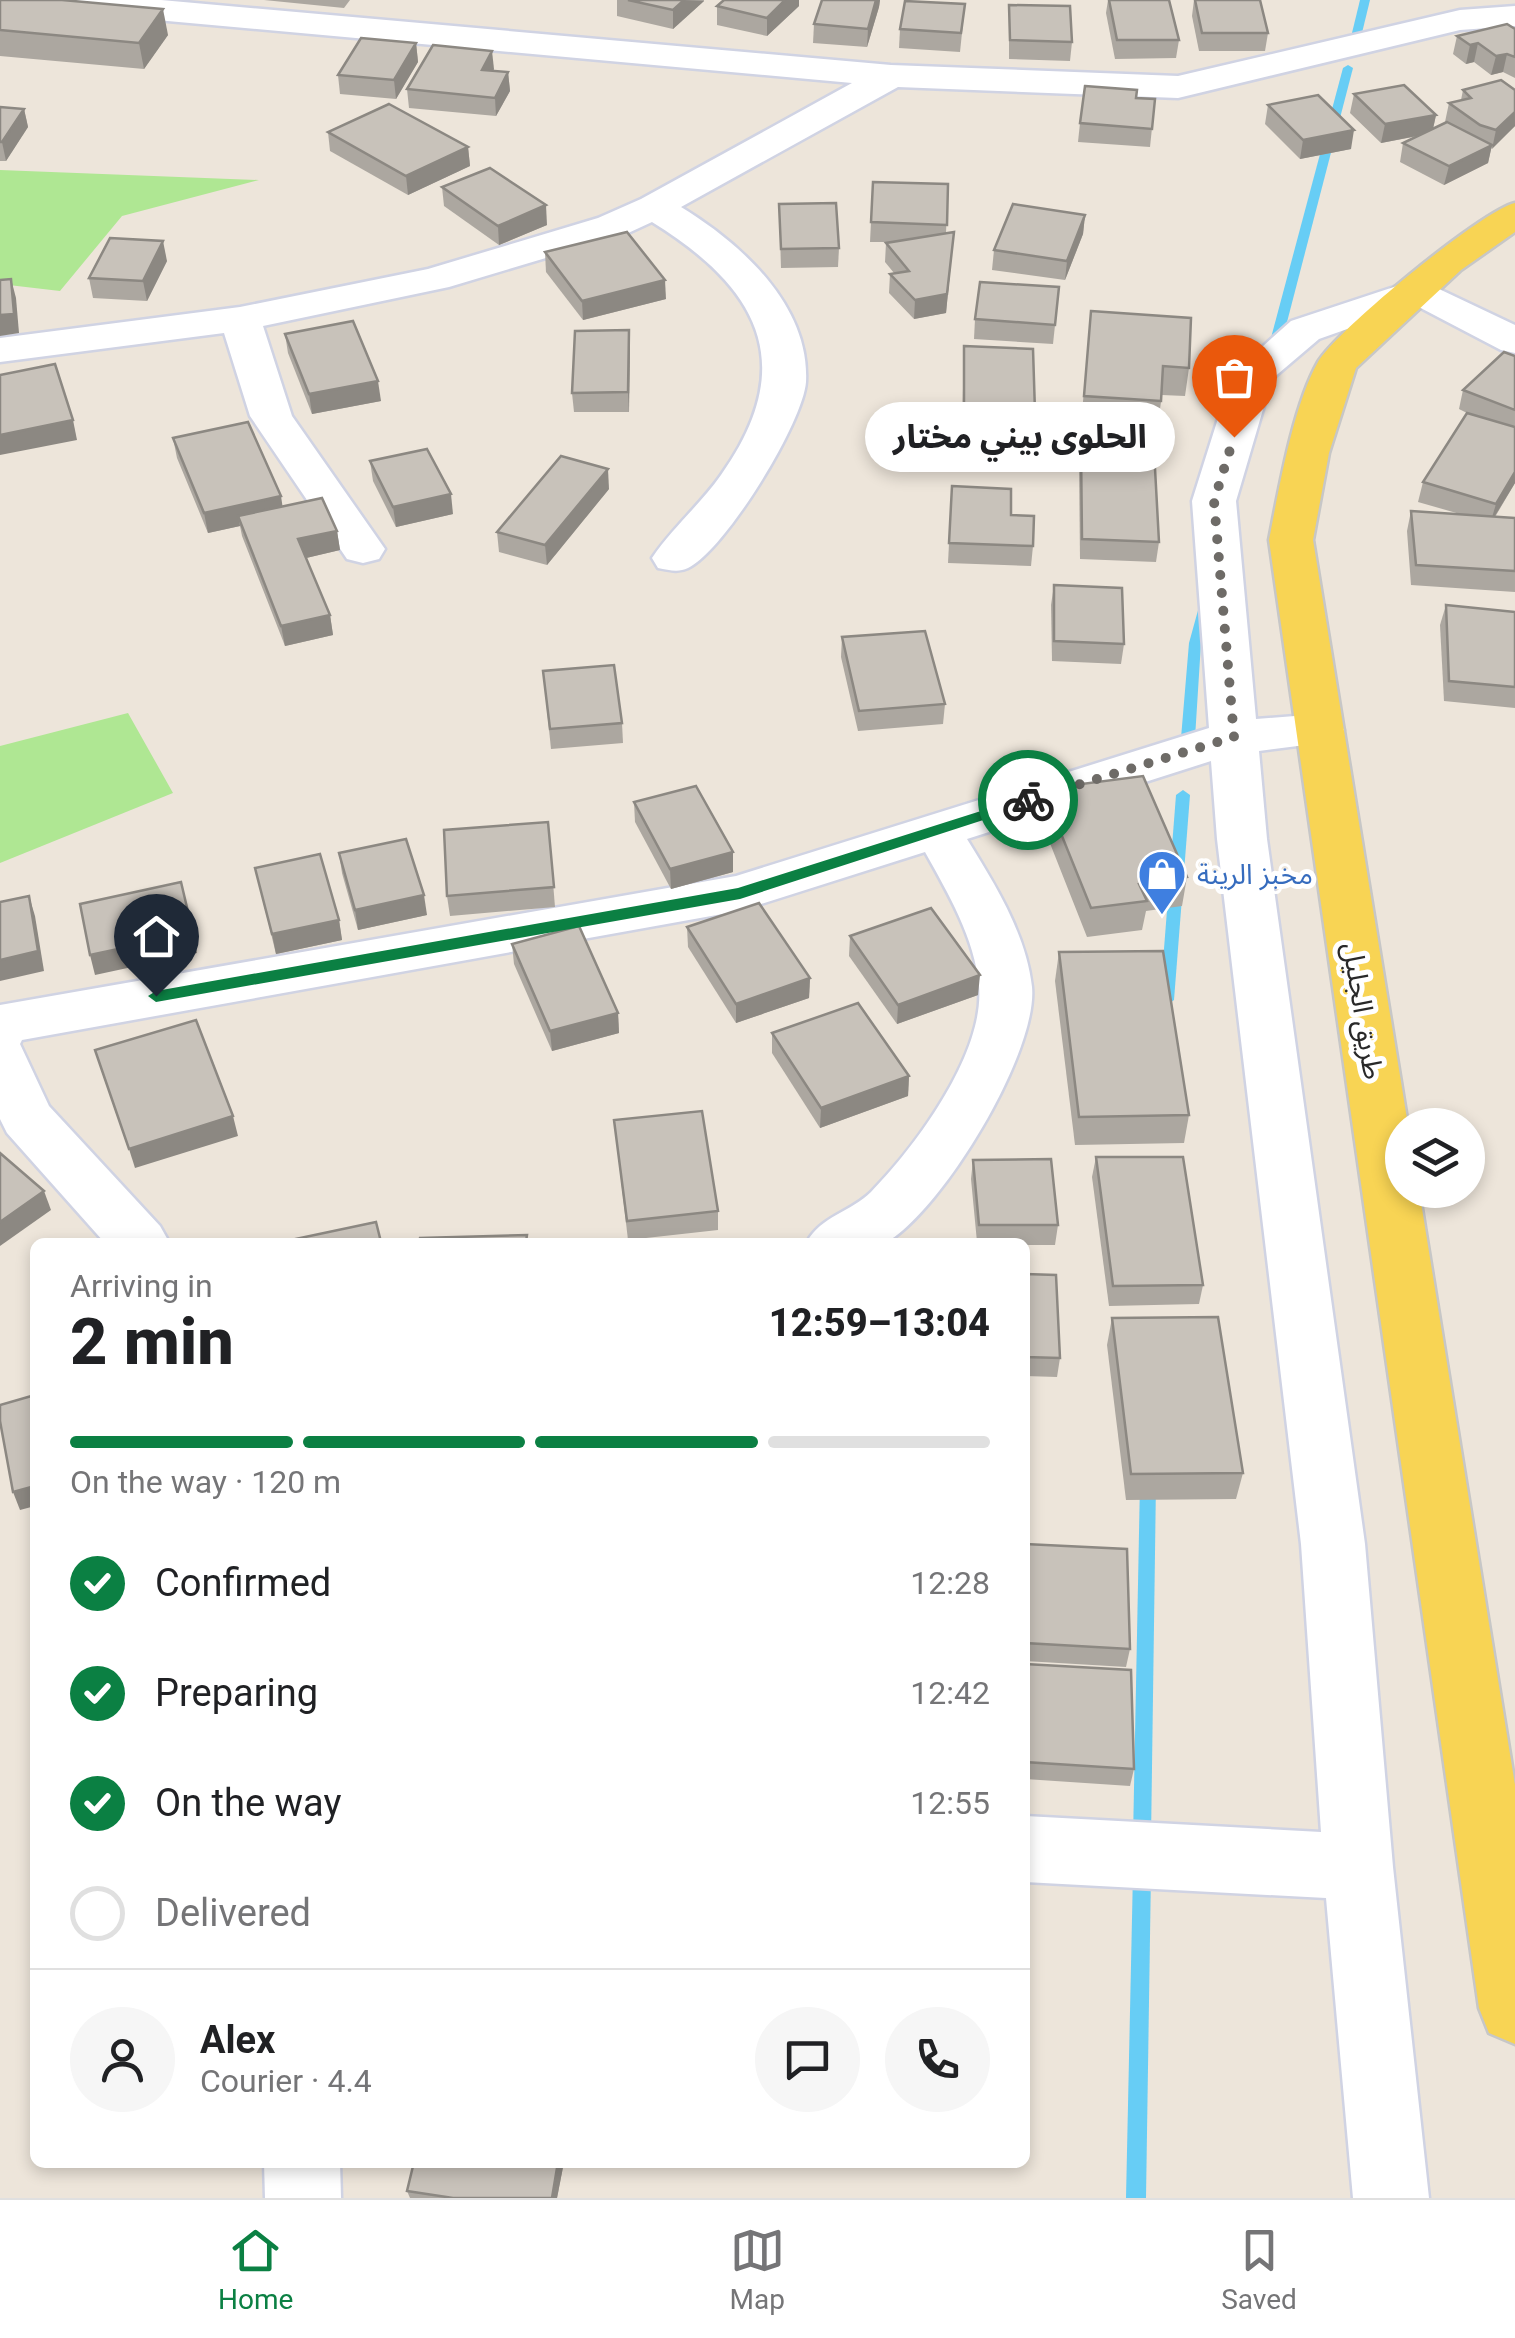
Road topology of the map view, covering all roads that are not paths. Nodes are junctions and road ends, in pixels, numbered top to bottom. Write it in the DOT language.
graph roads {
  1 [pos="46,0"];
  2 [pos="1419,0"];
  3 [pos="1515,16"];
  4 [pos="1460,20"];
  5 [pos="891,76"];
  6 [pos="654,207"];
  7 [pos="1515,214"];
  8 [pos="1515,236"];
  9 [pos="1418,291"];
  10 [pos="240,318"];
  11 [pos="1515,340"];
  12 [pos="0,350"];
  13 [pos="363,549"];
  14 [pos="674,558"];
  15 [pos="1320,730"];
  16 [pos="1234,737"];
  17 [pos="936,829"];
  18 [pos="0,1032"];
  19 [pos="0,1057"];
  20 [pos="136,1238"];
  21 [pos="843,1238"];
  22 [pos="1030,1849"];
  23 [pos="1358,1867"];
  24 [pos="1515,2008"];
  25 [pos="302,2168"];
  26 [pos="302,2198"];
  27 [pos="1391,2198"];
  1 -- 5 [label="street"];
  2 -- 4 [label="street"];
  3 -- 4 [label="street"];
  4 -- 5 [label="street"];
  5 -- 6 [label="street"];
  6 -- 10 [label="street"];
  6 -- 14 [label="street"];
  7 -- 9 [label="main road, طريق الجليل"];
  8 -- 9 [label="main road, طريق الجليل"];
  9 -- 11 [label="street"];
  9 -- 15 [label="main road, طريق الجليل"];
  9 -- 16 [label="street"];
  10 -- 12 [label="street"];
  10 -- 13 [label="street"];
  15 -- 16 [label="street"];
  15 -- 24 [label="main road, طريق الجليل"];
  16 -- 17 [label="street"];
  16 -- 23 [label="street"];
  17 -- 18 [label="street"];
  17 -- 21 [label="street"];
  19 -- 20 [label="street"];
  22 -- 23 [label="street"];
  23 -- 27 [label="street"];
  25 -- 26 [label="street"];
}
